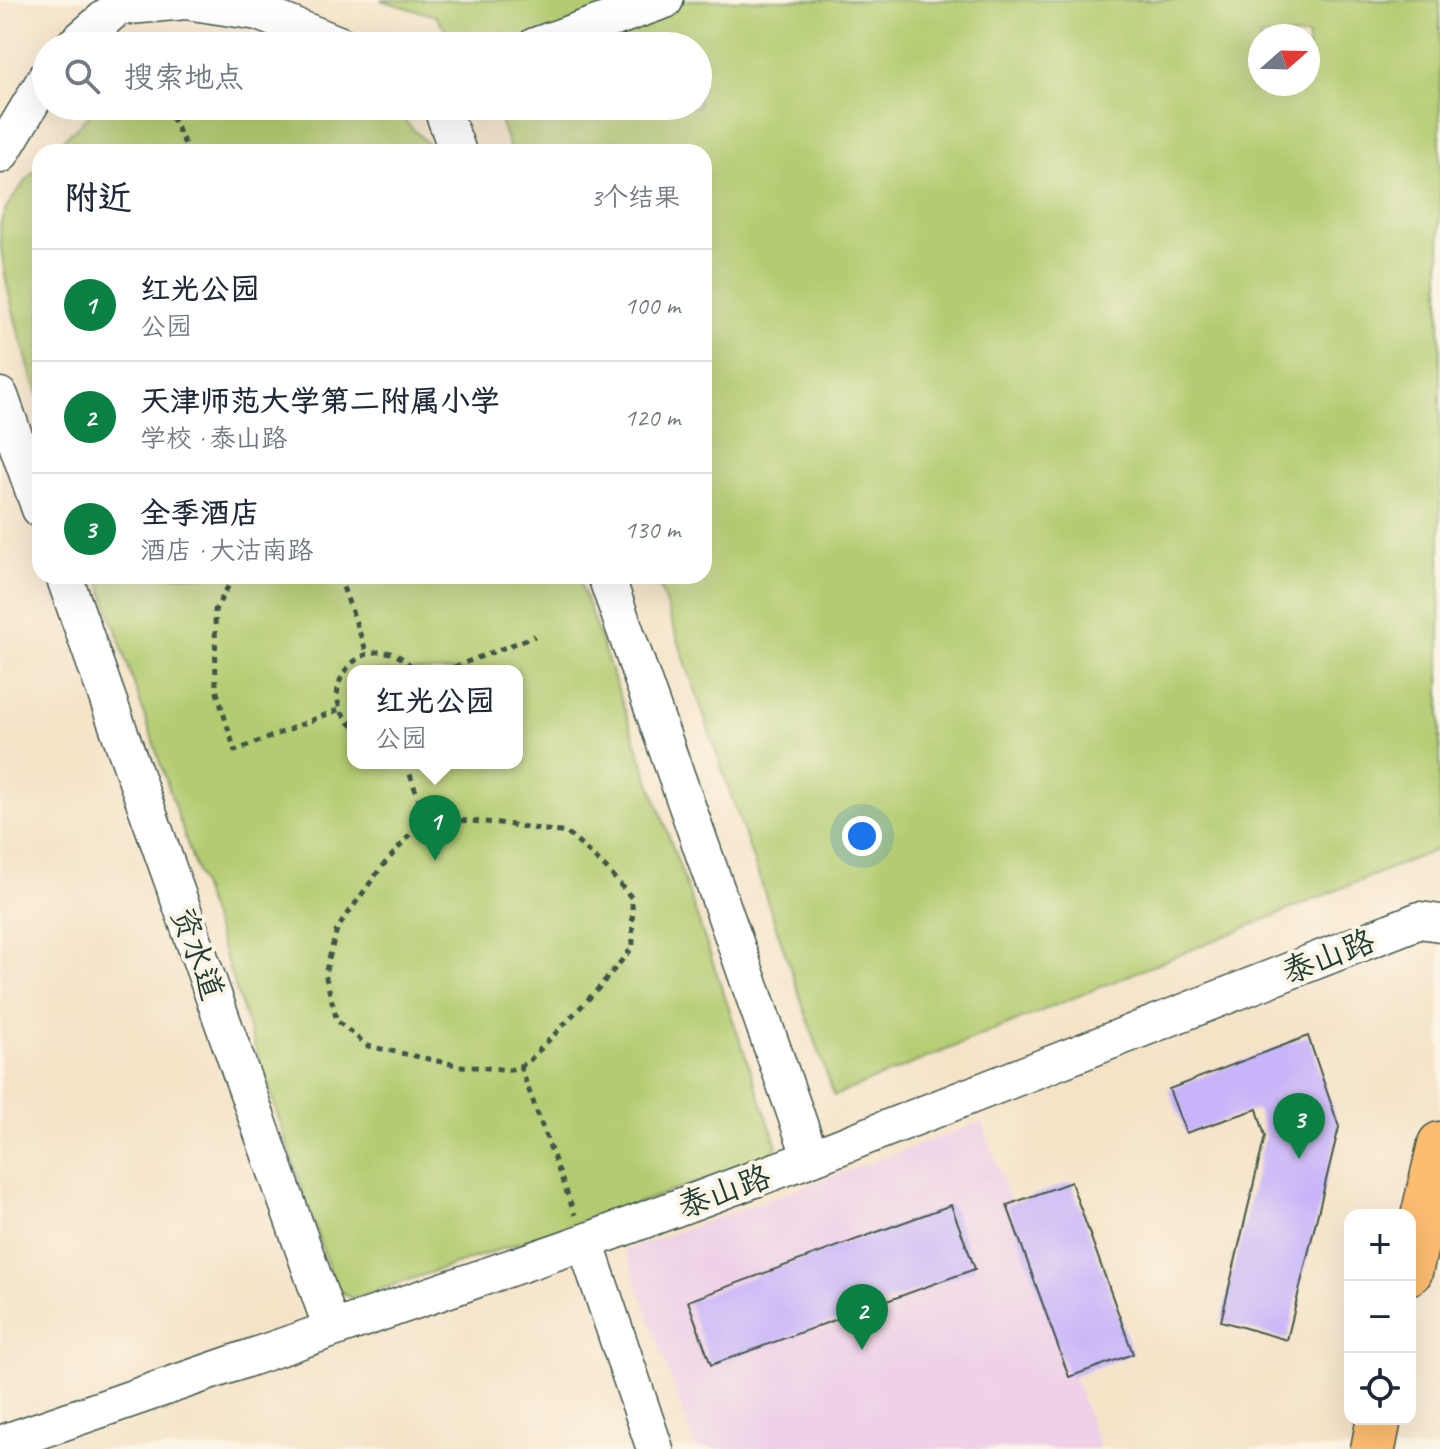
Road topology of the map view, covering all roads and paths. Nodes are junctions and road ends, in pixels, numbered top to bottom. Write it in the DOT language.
graph roads {
  1 [pos="665,0"];
  2 [pos="116,4"];
  3 [pos="87,32"];
  4 [pos="308,32"];
  5 [pos="575,32"];
  6 [pos="32,101"];
  7 [pos="173,120"];
  8 [pos="446,120"];
  9 [pos="185,144"];
  10 [pos="455,144"];
  11 [pos="0,155"];
  12 [pos="0,396"];
  13 [pos="32,486"];
  14 [pos="67,584"];
  15 [pos="230,584"];
  16 [pos="342,584"];
  17 [pos="609,584"];
  18 [pos="535,636"];
  19 [pos="367,653"];
  20 [pos="349,665"];
  21 [pos="410,665"];
  22 [pos="459,665"];
  23 [pos="347,667"];
  24 [pos="340,709"];
  25 [pos="347,718"];
  26 [pos="408,769"];
  27 [pos="425,818"];
  28 [pos="1440,923"];
  29 [pos="520,1066"];
  30 [pos="1440,1144"];
  31 [pos="811,1158"];
  32 [pos="585,1242"];
  33 [pos="1416,1246"];
  34 [pos="332,1329"];
  35 [pos="1378,1425"];
  36 [pos="0,1444"];
  37 [pos="655,1449"];
  38 [pos="1373,1449"];
  1 -- 5 [label="street"];
  2 -- 3 [label="street"];
  2 -- 4 [label="street"];
  6 -- 11 [label="street"];
  7 -- 9 [label="path"];
  8 -- 10 [label="street"];
  12 -- 13 [label="street"];
  14 -- 34 [label="street, 资水道"];
  15 -- 24 [label="path"];
  16 -- 19 [label="path"];
  17 -- 31 [label="street"];
  18 -- 22 [label="path"];
  19 -- 20 [label="path"];
  19 -- 21 [label="path"];
  23 -- 24 [label="path"];
  24 -- 25 [label="path"];
  26 -- 27 [label="path"];
  27 -- 29 [label="path"];
  27 -- 29 [label="path"];
  28 -- 31 [label="street, 泰山路"];
  29 -- 32 [label="path"];
  30 -- 33 [label="main road"];
  31 -- 32 [label="street, 泰山路"];
  32 -- 34 [label="street, 泰山路"];
  32 -- 37 [label="street"];
  34 -- 36 [label="street, 泰山路"];
  35 -- 38 [label="main road"];
}
